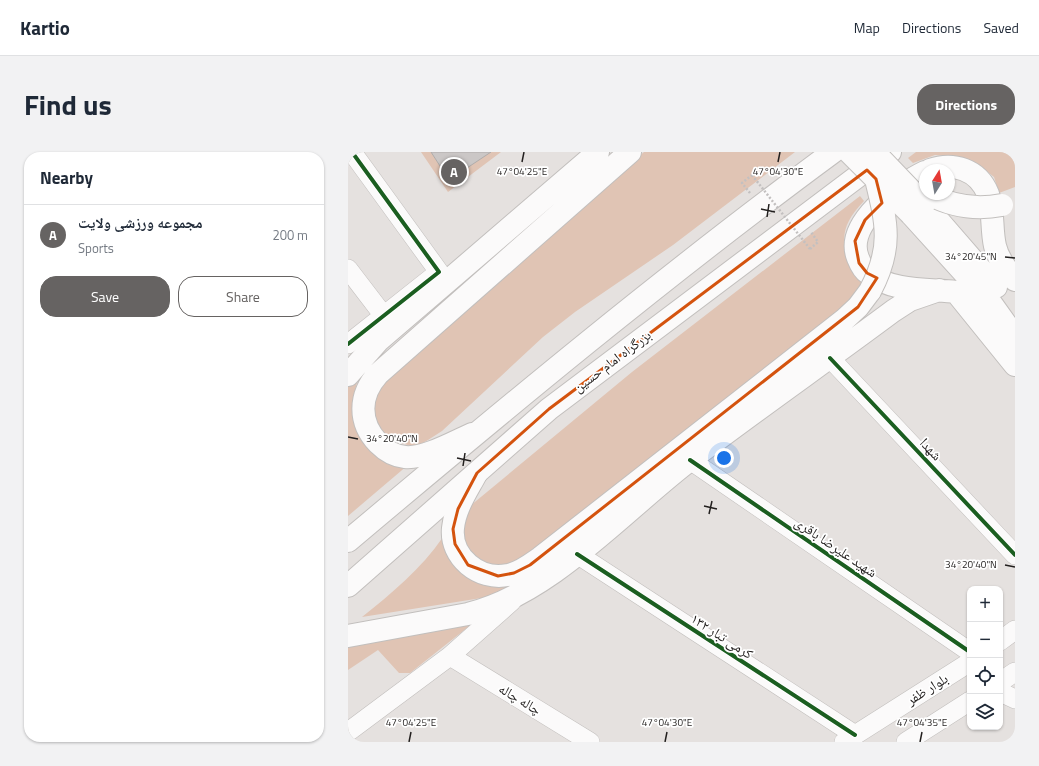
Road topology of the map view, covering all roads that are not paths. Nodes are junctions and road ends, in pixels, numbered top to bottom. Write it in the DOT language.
graph roads {
  1 [pos="352,152"];
  2 [pos="598,152"];
  3 [pos="630,152"];
  4 [pos="833,152"];
  5 [pos="850,152"];
  6 [pos="874,152"];
  7 [pos="955,166"];
  8 [pos="886,167"];
  9 [pos="919,176"];
  10 [pos="922,201"];
  11 [pos="1009,203"];
  12 [pos="348,268"];
  13 [pos="1015,280"];
  14 [pos="939,290"];
  15 [pos="1015,311"];
  16 [pos="384,316"];
  17 [pos="1015,336"];
  18 [pos="348,344"];
  19 [pos="830,358"];
  20 [pos="1015,365"];
  21 [pos="348,375"];
  22 [pos="477,432"];
  23 [pos="690,460"];
  24 [pos="477,473"];
  25 [pos="348,541"];
  26 [pos="576,554"];
  27 [pos="1015,554"];
  28 [pos="348,586"];
  29 [pos="517,596"];
  30 [pos="1015,630"];
  31 [pos="348,636"];
  32 [pos="1003,639"];
  33 [pos="967,650"];
  34 [pos="450,656"];
  35 [pos="967,664"];
  36 [pos="1015,672"];
  37 [pos="1003,680"];
  38 [pos="1003,693"];
  39 [pos="1015,699"];
  40 [pos="967,703"];
  41 [pos="348,732"];
  42 [pos="849,739"];
  43 [pos="590,742"];
  44 [pos="906,742"];
  1 -- 16 [label="street"];
  2 -- 21 [label="main road"];
  3 -- 22 [label="main road"];
  4 -- 22 [label="main road, بزرگراه امام حسین"];
  5 -- 8 [label="main road, bridge"];
  6 -- 8 [label="main road, bridge"];
  7 -- 13 [label="main road"];
  8 -- 10 [label="main road, bridge"];
  8 -- 24 [label="main road, بزرگراه امام حسین"];
  8 -- 24 [label="main road, bridge"];
  9 -- 14 [label="main road"];
  10 -- 11 [label="main road, bridge"];
  10 -- 15 [label="main road"];
  10 -- 17 [label="main road"];
  12 -- 16 [label="street"];
  14 -- 19 [label="main road"];
  14 -- 20 [label="main road"];
  16 -- 18 [label="street"];
  19 -- 23 [label="main road"];
  19 -- 27 [label="street, شهدا"];
  22 -- 25 [label="main road, بزرگراه امام حسین"];
  23 -- 26 [label="main road"];
  23 -- 33 [label="street, شهید علیرضا باقری"];
  24 -- 28 [label="main road, بزرگراه امام حسین"];
  26 -- 29 [label="main road"];
  26 -- 42 [label="street, کرمی تبار ۱۳۲"];
  29 -- 31 [label="main road"];
  29 -- 34 [label="street"];
  30 -- 32 [label="street"];
  34 -- 41 [label="street"];
  34 -- 43 [label="street, چاله چاله"];
  35 -- 42 [label="street, بلوار ظفر"];
  36 -- 37 [label="street"];
  38 -- 39 [label="street"];
  40 -- 44 [label="street"];
}
